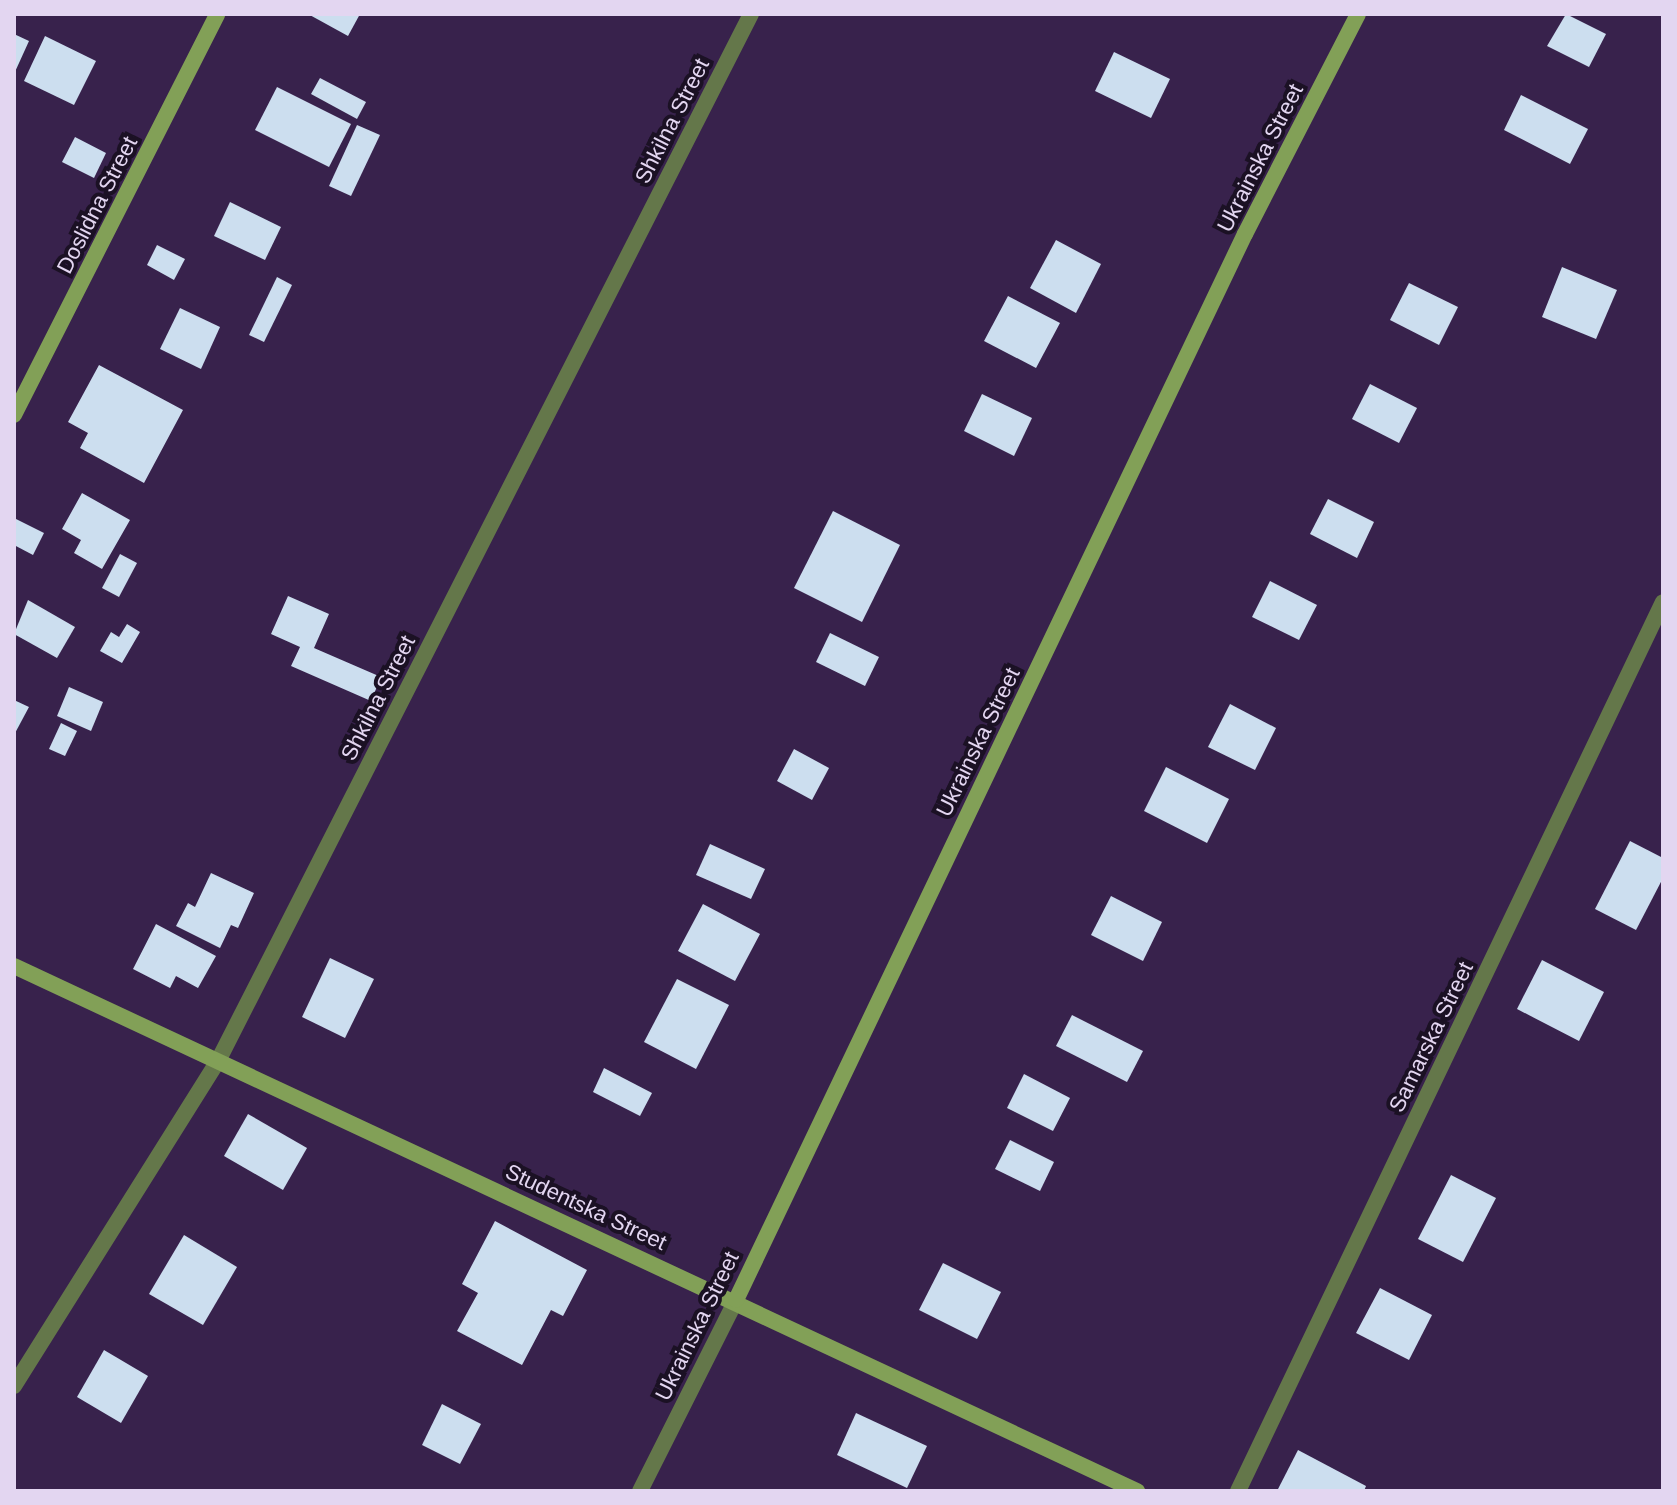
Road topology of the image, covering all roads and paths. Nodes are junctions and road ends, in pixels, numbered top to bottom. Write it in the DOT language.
graph roads {
  1 [pos="217,14"];
  2 [pos="751,14"];
  3 [pos="1358,14"];
  4 [pos="14,415"];
  5 [pos="1663,602"];
  6 [pos="14,966"];
  7 [pos="217,1063"];
  8 [pos="736,1300"];
  9 [pos="14,1386"];
  10 [pos="640,1491"];
  11 [pos="1137,1491"];
  12 [pos="1238,1491"];
  1 -- 4 [label="street, Doslidna Street"];
  2 -- 7 [label="street, Shkilna Street"];
  3 -- 8 [label="street, Ukrainska Street"];
  5 -- 12 [label="street, Samarska Street"];
  6 -- 7 [label="street, Studentska Street"];
  7 -- 8 [label="street, Studentska Street"];
  7 -- 9 [label="street, Shkilna Street"];
  8 -- 10 [label="street, Ukrainska Street"];
  8 -- 11 [label="street, Studentska Street"];
}
